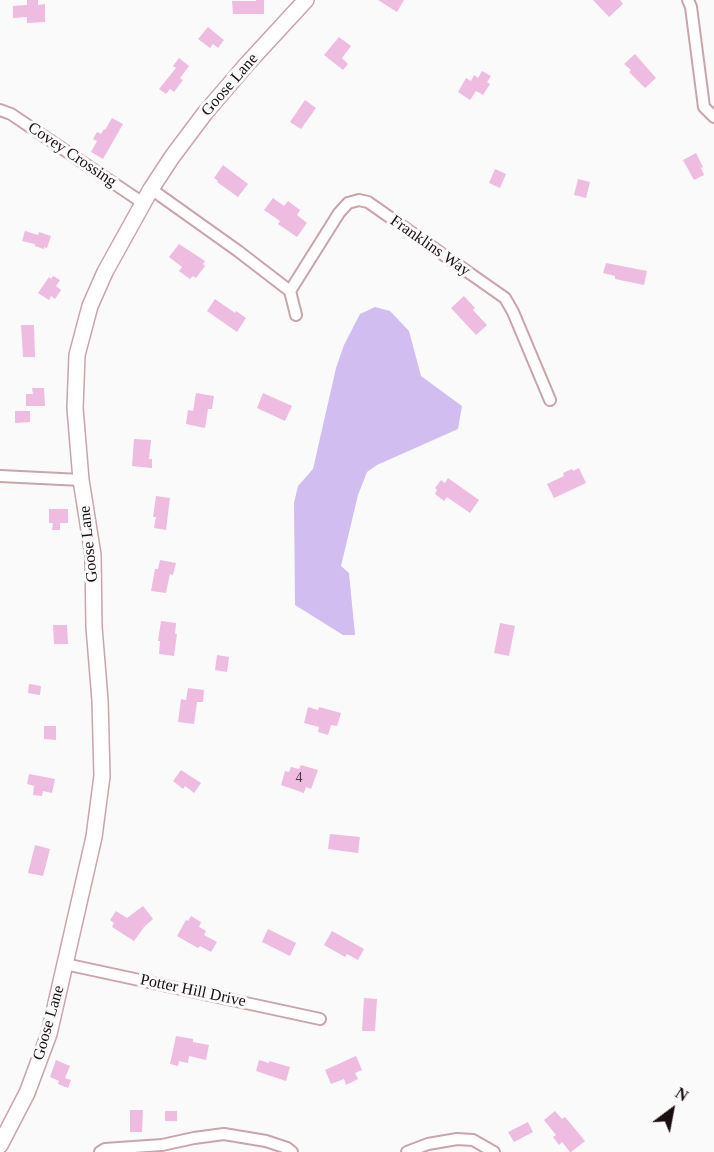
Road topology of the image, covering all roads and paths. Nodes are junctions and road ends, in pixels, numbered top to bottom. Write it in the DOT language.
graph roads {
  1 [pos="306,0"];
  2 [pos="688,0"];
  3 [pos="0,110"];
  4 [pos="714,117"];
  5 [pos="147,196"];
  6 [pos="290,291"];
  7 [pos="296,315"];
  8 [pos="550,400"];
  9 [pos="0,476"];
  10 [pos="81,480"];
  11 [pos="65,964"];
  12 [pos="320,1019"];
  13 [pos="0,1145"];
  14 [pos="100,1152"];
  15 [pos="292,1152"];
  16 [pos="407,1152"];
  17 [pos="494,1152"];
  1 -- 5 [label="street, Goose Lane"];
  2 -- 4 [label="street"];
  3 -- 5 [label="street, Covey Crossing"];
  5 -- 6 [label="street"];
  5 -- 10 [label="street, Goose Lane"];
  6 -- 7 [label="street"];
  6 -- 8 [label="street, Franklins Way"];
  9 -- 10 [label="street"];
  10 -- 11 [label="street, Goose Lane"];
  11 -- 12 [label="street, Potter Hill Drive"];
  11 -- 13 [label="street, Goose Lane"];
  14 -- 15 [label="street"];
  16 -- 17 [label="street"];
}
